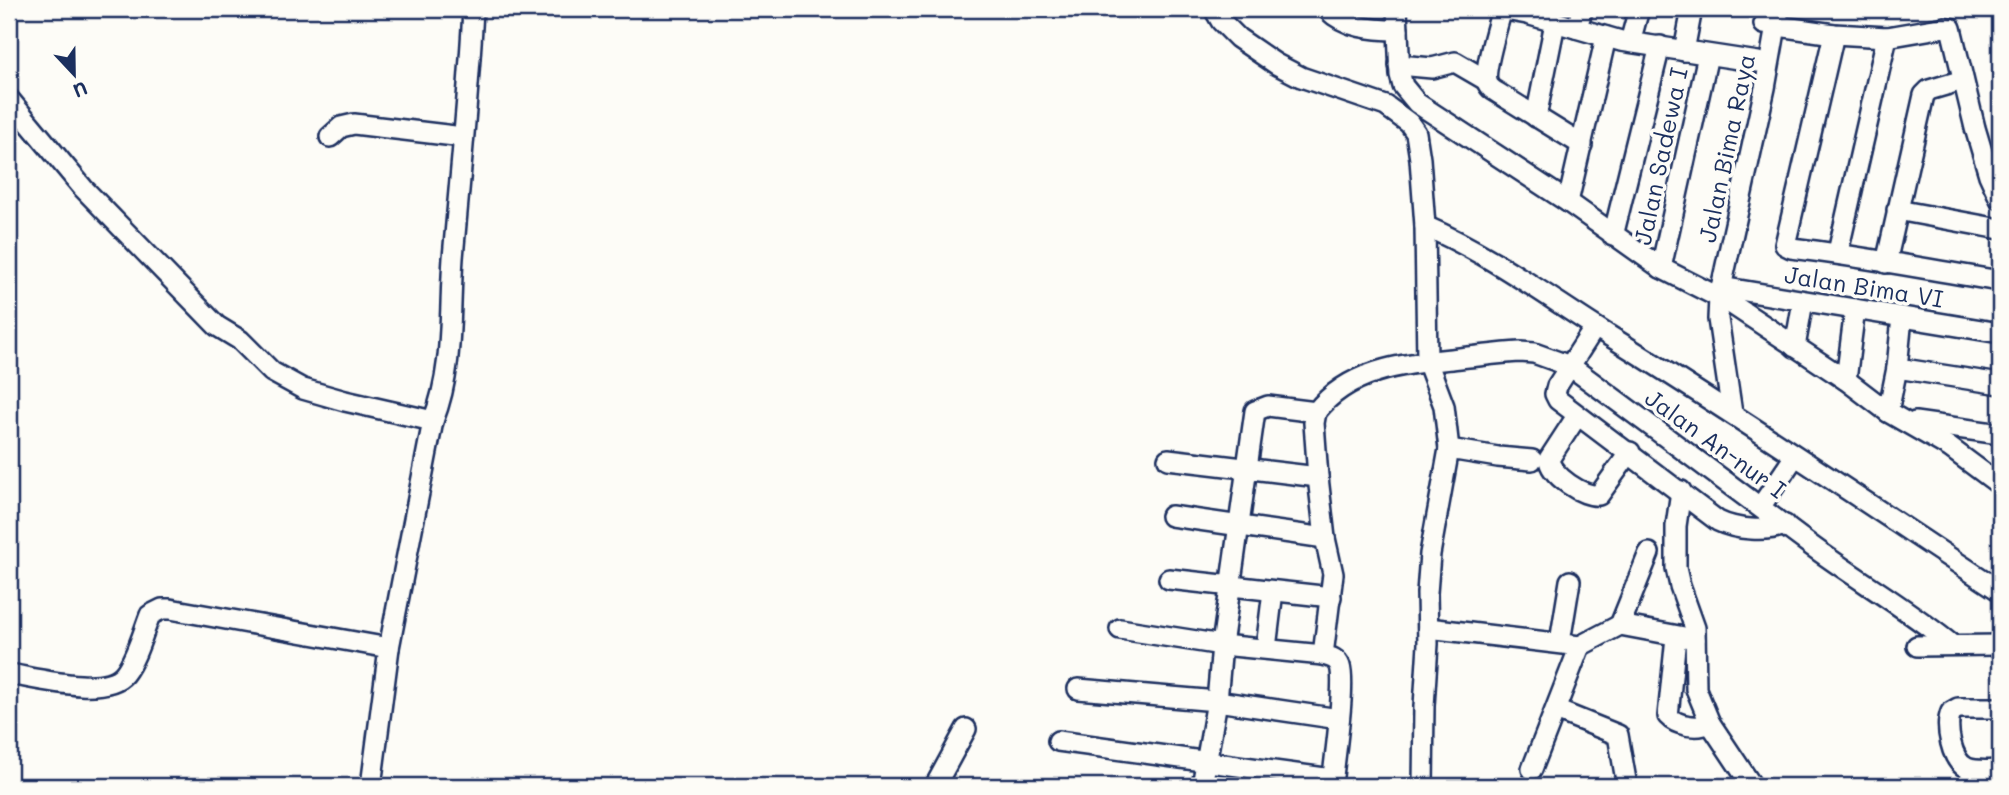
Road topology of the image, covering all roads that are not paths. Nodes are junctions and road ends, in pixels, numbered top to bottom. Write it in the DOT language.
graph roads {
  1 [pos="473,9"];
  2 [pos="1214,9"];
  3 [pos="1326,9"];
  4 [pos="1397,9"];
  5 [pos="1501,9"];
  6 [pos="1583,9"];
  7 [pos="1639,9"];
  8 [pos="1692,9"];
  9 [pos="1528,11"];
  10 [pos="1771,17"];
  11 [pos="1555,23"];
  12 [pos="1576,28"];
  13 [pos="1398,30"];
  14 [pos="1834,34"];
  15 [pos="1605,37"];
  16 [pos="1887,37"];
  17 [pos="1630,42"];
  18 [pos="1660,46"];
  19 [pos="1684,51"];
  20 [pos="1708,55"];
  21 [pos="1758,62"];
  22 [pos="1399,65"];
  23 [pos="1486,80"];
  24 [pos="1964,80"];
  25 [pos="9,99"];
  26 [pos="1535,117"];
  27 [pos="330,136"];
  28 [pos="463,138"];
  29 [pos="1582,145"];
  30 [pos="1994,172"];
  31 [pos="2000,199"];
  32 [pos="1568,202"];
  33 [pos="1897,210"];
  34 [pos="1425,226"];
  35 [pos="2000,229"];
  36 [pos="1614,236"];
  37 [pos="1838,252"];
  38 [pos="1886,263"];
  39 [pos="1661,268"];
  40 [pos="2000,281"];
  41 [pos="1716,292"];
  42 [pos="1803,301"];
  43 [pos="1855,309"];
  44 [pos="1902,317"];
  45 [pos="1595,327"];
  46 [pos="2000,333"];
  47 [pos="1795,347"];
  48 [pos="1427,361"];
  49 [pos="1570,366"];
  50 [pos="1897,369"];
  51 [pos="1846,380"];
  52 [pos="2000,384"];
  53 [pos="1316,412"];
  54 [pos="1732,412"];
  55 [pos="1888,412"];
  56 [pos="1577,416"];
  57 [pos="433,421"];
  58 [pos="1907,423"];
  59 [pos="2000,434"];
  60 [pos="1449,449"];
  61 [pos="1630,452"];
  62 [pos="1796,456"];
  63 [pos="1168,459"];
  64 [pos="1532,460"];
  65 [pos="1247,469"];
  66 [pos="1318,477"];
  67 [pos="2000,485"];
  68 [pos="1681,491"];
  69 [pos="1760,506"];
  70 [pos="1171,516"];
  71 [pos="1785,524"];
  72 [pos="1238,527"];
  73 [pos="1325,538"];
  74 [pos="1649,553"];
  75 [pos="1169,579"];
  76 [pos="1570,581"];
  77 [pos="1231,585"];
  78 [pos="1273,591"];
  79 [pos="2000,591"];
  80 [pos="1331,597"];
  81 [pos="1620,625"];
  82 [pos="1428,628"];
  83 [pos="1120,629"];
  84 [pos="1686,638"];
  85 [pos="1570,644"];
  86 [pos="1222,645"];
  87 [pos="1952,645"];
  88 [pos="2000,645"];
  89 [pos="1917,646"];
  90 [pos="389,648"];
  91 [pos="1266,648"];
  92 [pos="1323,655"];
  93 [pos="9,674"];
  94 [pos="1078,688"];
  95 [pos="1217,701"];
  96 [pos="2000,708"];
  97 [pos="1556,710"];
  98 [pos="1339,719"];
  99 [pos="1710,723"];
  100 [pos="966,729"];
  101 [pos="1059,741"];
  102 [pos="1206,760"];
  103 [pos="1532,769"];
  104 [pos="2000,770"];
  105 [pos="1332,783"];
  106 [pos="371,786"];
  107 [pos="935,786"];
  108 [pos="1202,786"];
  109 [pos="1423,786"];
  110 [pos="1627,786"];
  111 [pos="1752,786"];
  1 -- 28 [label="street"];
  2 -- 34 [label="street"];
  3 -- 13 [label="street"];
  4 -- 13 [label="street"];
  5 -- 9 [label="street"];
  5 -- 23 [label="street"];
  6 -- 12 [label="street"];
  7 -- 17 [label="street"];
  8 -- 19 [label="street"];
  9 -- 11 [label="street"];
  10 -- 14 [label="street"];
  10 -- 21 [label="street, Jalan Bima Raya"];
  10 -- 41 [label="street, Jalan Bima Raya"];
  11 -- 12 [label="street"];
  11 -- 26 [label="street"];
  12 -- 15 [label="street"];
  13 -- 22 [label="street"];
  14 -- 16 [label="street"];
  14 -- 37 [label="street"];
  15 -- 17 [label="street"];
  15 -- 29 [label="street"];
  16 -- 24 [label="street"];
  16 -- 37 [label="street"];
  17 -- 18 [label="street"];
  18 -- 19 [label="street"];
  18 -- 36 [label="street"];
  19 -- 20 [label="street"];
  20 -- 21 [label="street"];
  20 -- 39 [label="street, Jalan Sadewa I"];
  21 -- 41 [label="street, Jalan Bima Raya"];
  22 -- 23 [label="street"];
  22 -- 32 [label="street"];
  23 -- 26 [label="street"];
  24 -- 30 [label="street"];
  24 -- 33 [label="street"];
  25 -- 57 [label="street"];
  26 -- 29 [label="street"];
  27 -- 28 [label="street"];
  28 -- 57 [label="street"];
  29 -- 32 [label="street"];
  30 -- 31 [label="street"];
  32 -- 36 [label="street"];
  33 -- 35 [label="street"];
  33 -- 38 [label="street"];
  34 -- 45 [label="street"];
  34 -- 48 [label="street"];
  36 -- 39 [label="street"];
  37 -- 38 [label="street"];
  38 -- 40 [label="street"];
  39 -- 41 [label="street"];
  41 -- 42 [label="street, Jalan Bima VI"];
  41 -- 47 [label="street"];
  41 -- 54 [label="street"];
  42 -- 43 [label="street, Jalan Bima VI"];
  42 -- 47 [label="street"];
  43 -- 44 [label="street, Jalan Bima VI"];
  43 -- 51 [label="street"];
  44 -- 46 [label="street, Jalan Bima VI"];
  44 -- 50 [label="street"];
  45 -- 49 [label="street"];
  45 -- 54 [label="street"];
  47 -- 51 [label="street"];
  48 -- 49 [label="street, Jalan An-nur I"];
  48 -- 53 [label="street, Jalan An-nur I"];
  48 -- 60 [label="street"];
  49 -- 56 [label="street"];
  49 -- 69 [label="street, Jalan An-nur I"];
  50 -- 52 [label="street"];
  50 -- 55 [label="street"];
  51 -- 55 [label="street"];
  53 -- 65 [label="street"];
  53 -- 66 [label="street"];
  54 -- 62 [label="street"];
  55 -- 58 [label="street"];
  56 -- 61 [label="street"];
  56 -- 61 [label="street"];
  57 -- 90 [label="street"];
  58 -- 59 [label="street"];
  58 -- 67 [label="street"];
  60 -- 64 [label="street"];
  60 -- 82 [label="street"];
  61 -- 68 [label="street"];
  62 -- 69 [label="street"];
  62 -- 79 [label="street"];
  63 -- 65 [label="street"];
  65 -- 66 [label="street"];
  65 -- 72 [label="street"];
  66 -- 73 [label="street"];
  68 -- 71 [label="street"];
  68 -- 84 [label="street"];
  69 -- 71 [label="street, Jalan An-nur I"];
  70 -- 72 [label="street"];
  71 -- 87 [label="street, Jalan An-nur I"];
  72 -- 73 [label="street"];
  72 -- 77 [label="street"];
  73 -- 80 [label="street"];
  74 -- 81 [label="street"];
  75 -- 77 [label="street"];
  76 -- 85 [label="street"];
  77 -- 78 [label="street"];
  77 -- 86 [label="street"];
  78 -- 80 [label="street"];
  78 -- 91 [label="street"];
  80 -- 92 [label="street"];
  81 -- 84 [label="street"];
  81 -- 85 [label="street"];
  82 -- 85 [label="street"];
  82 -- 109 [label="street"];
  83 -- 86 [label="street"];
  84 -- 99 [label="street"];
  84 -- 99 [label="street"];
  85 -- 97 [label="street"];
  86 -- 91 [label="street"];
  86 -- 95 [label="street"];
  87 -- 88 [label="street"];
  87 -- 89 [label="street"];
  90 -- 93 [label="street"];
  90 -- 106 [label="street"];
  91 -- 92 [label="street"];
  92 -- 98 [label="street"];
  94 -- 95 [label="street"];
  95 -- 98 [label="street"];
  95 -- 102 [label="street"];
  96 -- 104 [label="street"];
  97 -- 103 [label="street"];
  97 -- 110 [label="street"];
  98 -- 105 [label="street"];
  99 -- 111 [label="street"];
  100 -- 107 [label="street"];
  101 -- 102 [label="street"];
  102 -- 105 [label="street"];
  102 -- 108 [label="street"];
}
